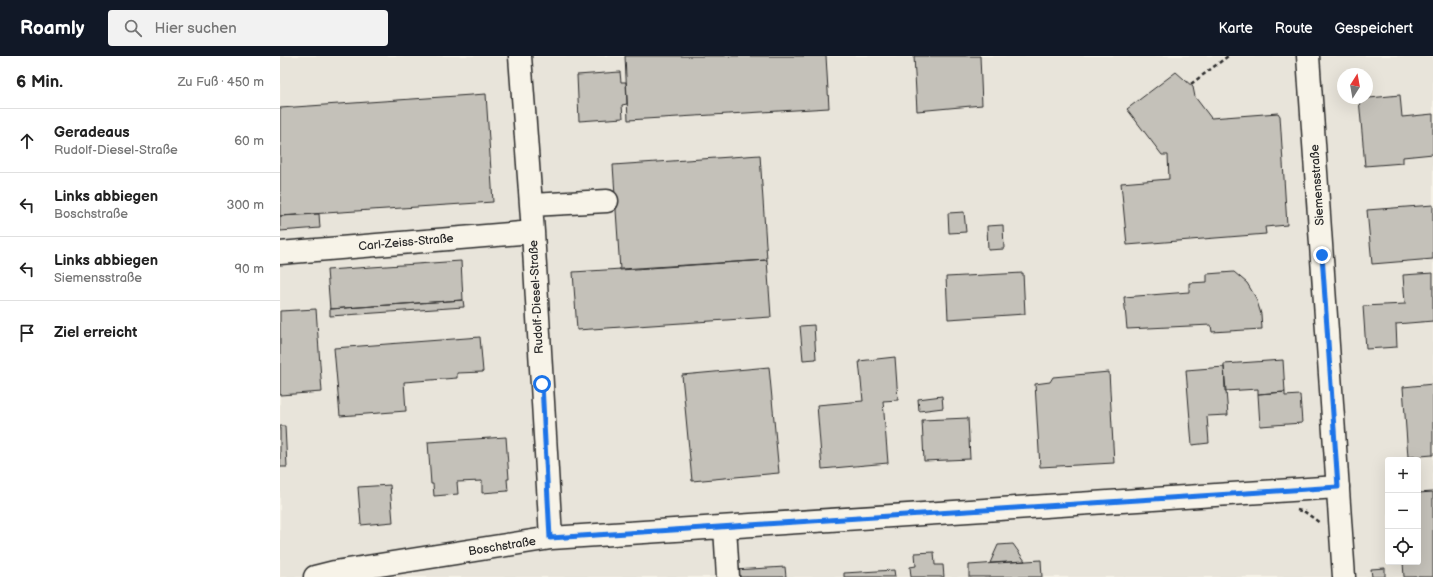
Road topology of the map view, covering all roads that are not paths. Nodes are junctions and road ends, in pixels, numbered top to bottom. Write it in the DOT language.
graph roads {
  1 [pos="520,56"];
  2 [pos="1308,56"];
  3 [pos="607,201"];
  4 [pos="531,205"];
  5 [pos="533,232"];
  6 [pos="280,253"];
  7 [pos="1338,487"];
  8 [pos="725,527"];
  9 [pos="550,538"];
  10 [pos="329,575"];
  11 [pos="728,577"];
  12 [pos="1344,577"];
  1 -- 4 [label="street, Rudolf-Diesel-Straße"];
  2 -- 7 [label="street, Siemensstraße"];
  3 -- 4 [label="street"];
  4 -- 5 [label="street, Rudolf-Diesel-Straße"];
  5 -- 6 [label="street, Carl-Zeiss-Straße"];
  5 -- 9 [label="street, Rudolf-Diesel-Straße"];
  7 -- 8 [label="street, Boschstraße"];
  7 -- 12 [label="street, Siemensstraße"];
  8 -- 9 [label="street, Boschstraße"];
  8 -- 11 [label="street"];
  9 -- 10 [label="street, Boschstraße"];
}
